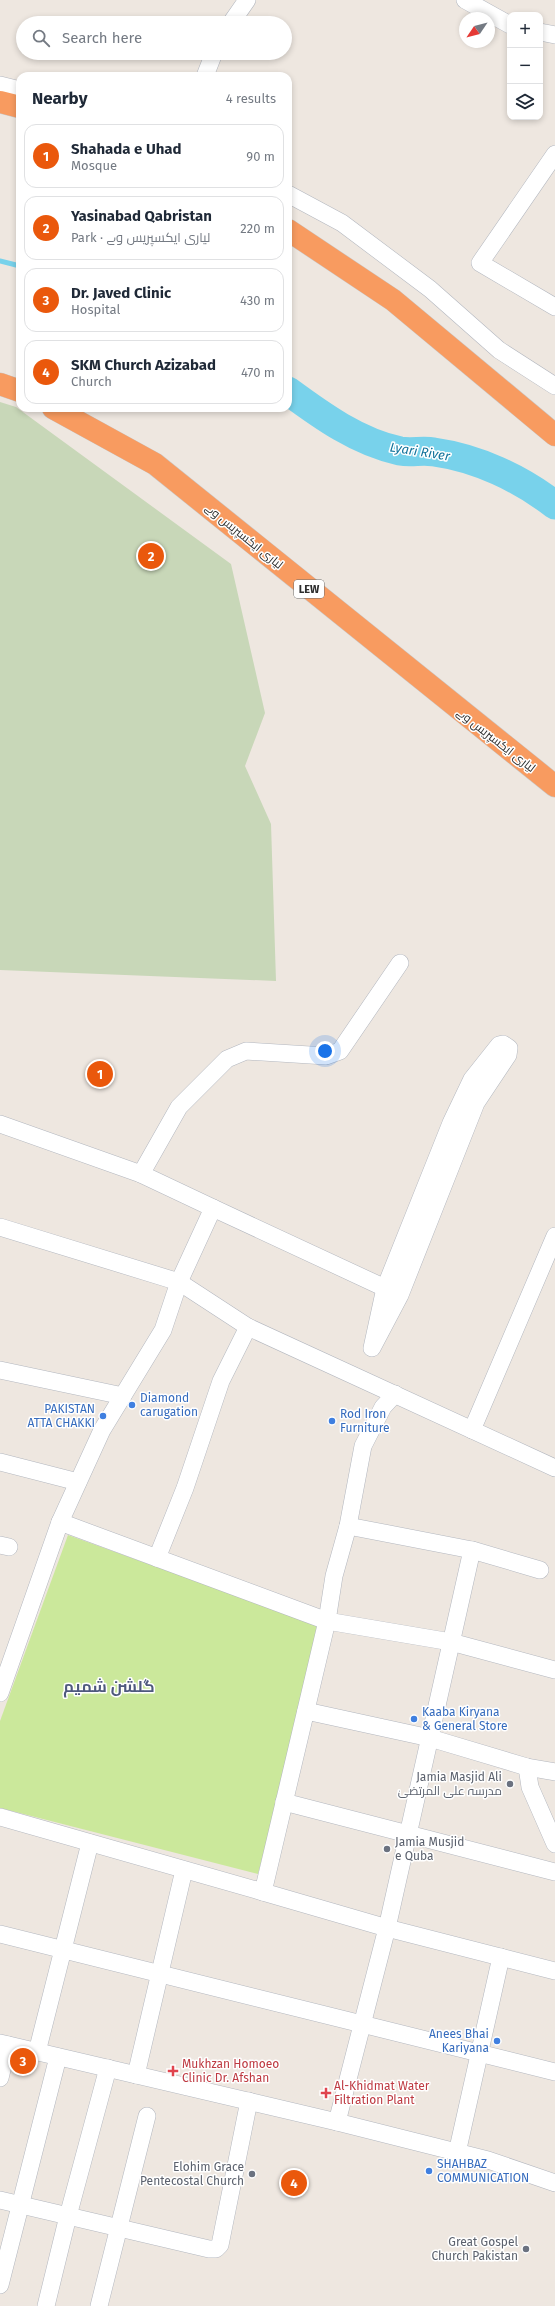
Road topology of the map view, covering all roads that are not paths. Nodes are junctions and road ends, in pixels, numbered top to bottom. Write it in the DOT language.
graph roads {
  1 [pos="247,0"];
  2 [pos="467,0"];
  3 [pos="236,16"];
  4 [pos="507,23"];
  5 [pos="543,33"];
  6 [pos="555,35"];
  7 [pos="211,60"];
  8 [pos="207,72"];
  9 [pos="0,85"];
  10 [pos="16,89"];
  11 [pos="0,102"];
  12 [pos="16,106"];
  13 [pos="555,154"];
  14 [pos="292,196"];
  15 [pos="292,233"];
  16 [pos="555,307"];
  17 [pos="0,384"];
  18 [pos="555,386"];
  19 [pos="16,390"];
  20 [pos="60,412"];
  21 [pos="555,436"];
  22 [pos="555,786"];
  23 [pos="400,963"];
  24 [pos="0,1124"];
  25 [pos="141,1174"];
  26 [pos="213,1208"];
  27 [pos="0,1227"];
  28 [pos="555,1236"];
  29 [pos="179,1282"];
  30 [pos="385,1288"];
  31 [pos="248,1327"];
  32 [pos="0,1370"];
  33 [pos="395,1394"];
  34 [pos="123,1396"];
  35 [pos="472,1430"];
  36 [pos="0,1462"];
  37 [pos="555,1468"];
  38 [pos="78,1482"];
  39 [pos="60,1522"];
  40 [pos="348,1526"];
  41 [pos="472,1550"];
  42 [pos="157,1558"];
  43 [pos="540,1570"];
  44 [pos="327,1621"];
  45 [pos="451,1642"];
  46 [pos="555,1670"];
  47 [pos="0,1693"];
  48 [pos="306,1711"];
  49 [pos="430,1738"];
  50 [pos="527,1767"];
  51 [pos="555,1772"];
  52 [pos="284,1802"];
  53 [pos="0,1817"];
  54 [pos="409,1832"];
  55 [pos="90,1843"];
  56 [pos="555,1844"];
  57 [pos="184,1870"];
  58 [pos="555,1872"];
  59 [pos="263,1892"];
  60 [pos="387,1928"];
  61 [pos="0,1934"];
  62 [pos="63,1950"];
  63 [pos="501,1957"];
  64 [pos="555,1971"];
  65 [pos="160,1974"];
  66 [pos="362,2024"];
  67 [pos="4,2044"];
  68 [pos="37,2052"];
  69 [pos="478,2053"];
  70 [pos="58,2057"];
  71 [pos="108,2068"];
  72 [pos="555,2072"];
  73 [pos="136,2075"];
  74 [pos="0,2078"];
  75 [pos="248,2101"];
  76 [pos="147,2116"];
  77 [pos="337,2122"];
  78 [pos="457,2153"];
  79 [pos="555,2182"];
  80 [pos="0,2200"];
  81 [pos="19,2204"];
  82 [pos="68,2216"];
  83 [pos="120,2228"];
  84 [pos="0,2285"];
  85 [pos="46,2306"];
  86 [pos="99,2306"];
  1 -- 3 [label="street"];
  2 -- 4 [label="street"];
  5 -- 6 [label="street"];
  7 -- 8 [label="street"];
  9 -- 10 [label="street"];
  11 -- 12 [label="highway"];
  13 -- 16 [label="street"];
  14 -- 18 [label="street"];
  15 -- 21 [label="highway"];
  17 -- 19 [label="highway"];
  20 -- 22 [label="highway, لیاری ایکسپریس وے / LEW"];
  23 -- 25 [label="street"];
  24 -- 25 [label="street"];
  25 -- 26 [label="street"];
  26 -- 29 [label="street"];
  26 -- 30 [label="street"];
  27 -- 29 [label="street"];
  28 -- 35 [label="street"];
  29 -- 31 [label="street"];
  29 -- 34 [label="street"];
  30 -- 30 [label="street"];
  31 -- 33 [label="street"];
  31 -- 42 [label="street"];
  32 -- 34 [label="street"];
  33 -- 35 [label="street"];
  33 -- 40 [label="street"];
  34 -- 38 [label="street"];
  35 -- 37 [label="street"];
  36 -- 38 [label="street"];
  38 -- 39 [label="street"];
  39 -- 42 [label="street"];
  39 -- 47 [label="street"];
  40 -- 41 [label="street"];
  40 -- 44 [label="street"];
  41 -- 43 [label="street"];
  41 -- 45 [label="street"];
  42 -- 44 [label="street"];
  44 -- 45 [label="street"];
  44 -- 48 [label="street"];
  45 -- 46 [label="street"];
  45 -- 49 [label="street"];
  48 -- 49 [label="street"];
  48 -- 52 [label="street"];
  49 -- 50 [label="street"];
  49 -- 54 [label="street"];
  50 -- 51 [label="street"];
  50 -- 56 [label="street"];
  52 -- 54 [label="street"];
  52 -- 59 [label="street"];
  53 -- 55 [label="street"];
  54 -- 58 [label="street"];
  54 -- 60 [label="street"];
  55 -- 57 [label="street"];
  55 -- 62 [label="street"];
  57 -- 59 [label="street"];
  57 -- 65 [label="street"];
  59 -- 60 [label="street"];
  60 -- 63 [label="street"];
  60 -- 66 [label="street"];
  61 -- 62 [label="street"];
  62 -- 65 [label="street"];
  62 -- 68 [label="street"];
  63 -- 64 [label="street"];
  63 -- 69 [label="street"];
  65 -- 66 [label="street"];
  65 -- 73 [label="street"];
  66 -- 69 [label="street"];
  66 -- 77 [label="street"];
  67 -- 68 [label="street"];
  67 -- 74 [label="street"];
  68 -- 70 [label="street"];
  69 -- 72 [label="street"];
  69 -- 78 [label="street"];
  70 -- 71 [label="street"];
  70 -- 81 [label="street"];
  71 -- 73 [label="street"];
  71 -- 82 [label="street"];
  73 -- 75 [label="street"];
  75 -- 77 [label="street"];
  75 -- 83 [label="street"];
  76 -- 83 [label="street"];
  77 -- 78 [label="street"];
  78 -- 79 [label="street"];
  80 -- 81 [label="street"];
  81 -- 82 [label="street"];
  81 -- 84 [label="street"];
  82 -- 83 [label="street"];
  82 -- 85 [label="street"];
  83 -- 86 [label="street"];
}
